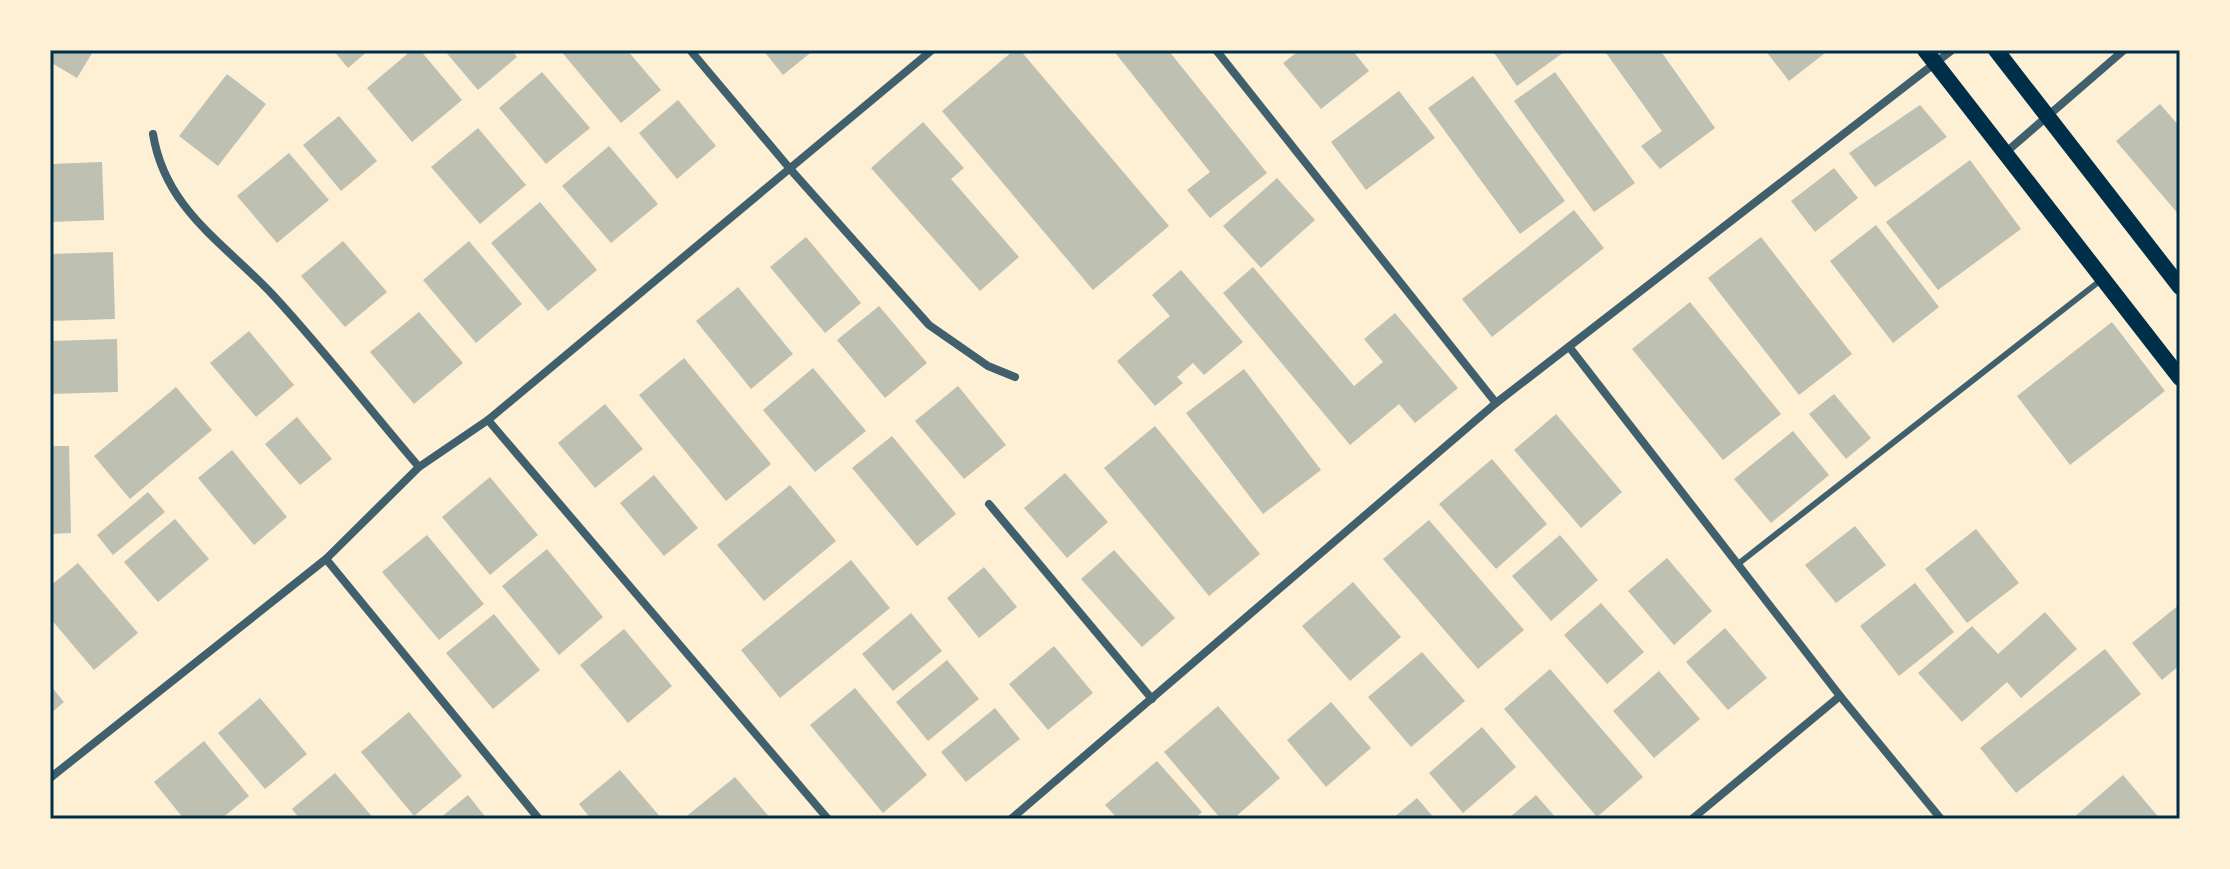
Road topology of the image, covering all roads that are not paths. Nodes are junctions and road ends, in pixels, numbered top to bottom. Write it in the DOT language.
graph roads {
  1 [pos="690,50"];
  2 [pos="932,50"];
  3 [pos="1216,50"];
  4 [pos="1952,50"];
  5 [pos="1996,50"];
  6 [pos="2124,50"];
  7 [pos="1930,56"];
  8 [pos="2049,115"];
  9 [pos="153,134"];
  10 [pos="2005,153"];
  11 [pos="791,170"];
  12 [pos="2103,279"];
  13 [pos="2180,287"];
  14 [pos="1570,348"];
  15 [pos="1015,377"];
  16 [pos="2180,378"];
  17 [pos="1496,403"];
  18 [pos="488,420"];
  19 [pos="419,467"];
  20 [pos="989,504"];
  21 [pos="326,559"];
  22 [pos="1738,564"];
  23 [pos="1840,696"];
  24 [pos="1152,699"];
  25 [pos="50,778"];
  26 [pos="539,819"];
  27 [pos="828,819"];
  28 [pos="1011,819"];
  29 [pos="1692,819"];
  30 [pos="1941,819"];
  1 -- 11 [label="street"];
  2 -- 11 [label="street"];
  3 -- 17 [label="street"];
  4 -- 7 [label="street"];
  5 -- 8 [label="main road"];
  6 -- 8 [label="street"];
  7 -- 10 [label="main road"];
  7 -- 14 [label="street"];
  8 -- 10 [label="street"];
  8 -- 13 [label="main road"];
  9 -- 19 [label="street"];
  10 -- 12 [label="main road"];
  11 -- 15 [label="street"];
  11 -- 18 [label="street"];
  12 -- 16 [label="main road"];
  12 -- 22 [label="lane"];
  14 -- 17 [label="street"];
  14 -- 22 [label="street"];
  17 -- 24 [label="street"];
  18 -- 19 [label="street"];
  18 -- 27 [label="street"];
  19 -- 21 [label="street"];
  20 -- 24 [label="street"];
  21 -- 25 [label="street"];
  21 -- 26 [label="street"];
  22 -- 23 [label="street"];
  23 -- 29 [label="street"];
  23 -- 30 [label="street"];
  24 -- 28 [label="street"];
}
